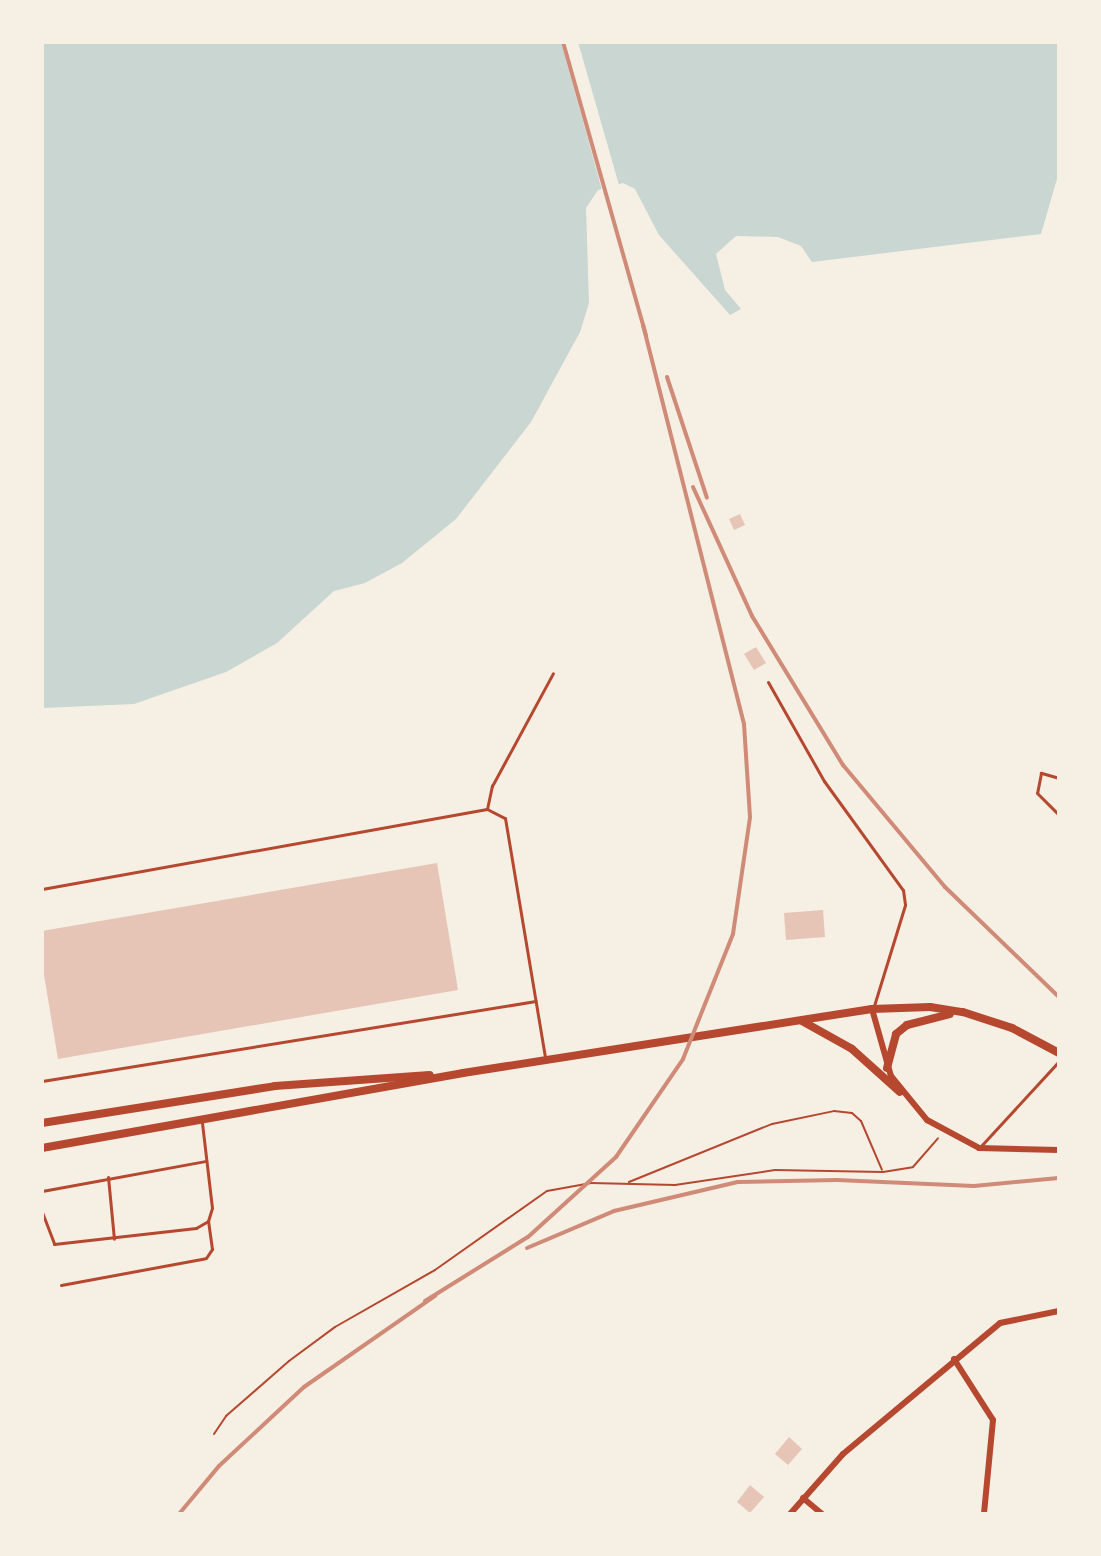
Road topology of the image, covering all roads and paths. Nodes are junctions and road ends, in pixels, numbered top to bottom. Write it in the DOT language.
graph roads {
  1 [pos="553,673"];
  2 [pos="768,682"];
  3 [pos="1059,778"];
  4 [pos="487,809"];
  5 [pos="1059,815"];
  6 [pos="42,889"];
  7 [pos="536,1001"];
  8 [pos="872,1009"];
  9 [pos="963,1012"];
  10 [pos="801,1021"];
  11 [pos="1059,1053"];
  12 [pos="545,1060"];
  13 [pos="1059,1061"];
  14 [pos="887,1068"];
  15 [pos="463,1073"];
  16 [pos="42,1081"];
  17 [pos="900,1092"];
  18 [pos="42,1123"];
  19 [pos="202,1123"];
  20 [pos="943,1130"];
  21 [pos="42,1148"];
  22 [pos="979,1148"];
  23 [pos="1059,1150"];
  24 [pos="206,1161"];
  25 [pos="883,1172"];
  26 [pos="108,1177"];
  27 [pos="628,1183"];
  28 [pos="42,1191"];
  29 [pos="42,1212"];
  30 [pos="208,1221"];
  31 [pos="114,1239"];
  32 [pos="61,1285"];
  33 [pos="1059,1311"];
  34 [pos="954,1359"];
  35 [pos="214,1434"];
  36 [pos="803,1498"];
  37 [pos="790,1514"];
  38 [pos="822,1514"];
  39 [pos="984,1514"];
  1 -- 4 [label="lane"];
  2 -- 8 [label="lane"];
  3 -- 5 [label="lane"];
  4 -- 6 [label="lane"];
  4 -- 7 [label="lane"];
  7 -- 12 [label="lane"];
  7 -- 16 [label="lane"];
  8 -- 9 [label="main road"];
  8 -- 10 [label="main road"];
  8 -- 14 [label="street"];
  9 -- 11 [label="main road"];
  9 -- 14 [label="main road"];
  10 -- 12 [label="main road"];
  10 -- 17 [label="main road"];
  12 -- 15 [label="main road"];
  13 -- 22 [label="lane"];
  14 -- 17 [label="street"];
  15 -- 18 [label="main road"];
  15 -- 19 [label="main road"];
  17 -- 20 [label="street"];
  19 -- 21 [label="main road"];
  19 -- 24 [label="lane"];
  20 -- 22 [label="street"];
  20 -- 25 [label="path"];
  22 -- 23 [label="street"];
  24 -- 26 [label="lane"];
  24 -- 30 [label="lane"];
  25 -- 27 [label="path"];
  25 -- 27 [label="path"];
  26 -- 28 [label="lane"];
  26 -- 31 [label="lane"];
  27 -- 35 [label="path"];
  29 -- 31 [label="lane"];
  30 -- 31 [label="lane"];
  30 -- 32 [label="lane"];
  33 -- 34 [label="street"];
  34 -- 36 [label="street"];
  34 -- 39 [label="street"];
  36 -- 37 [label="street"];
  36 -- 38 [label="street"];
}
